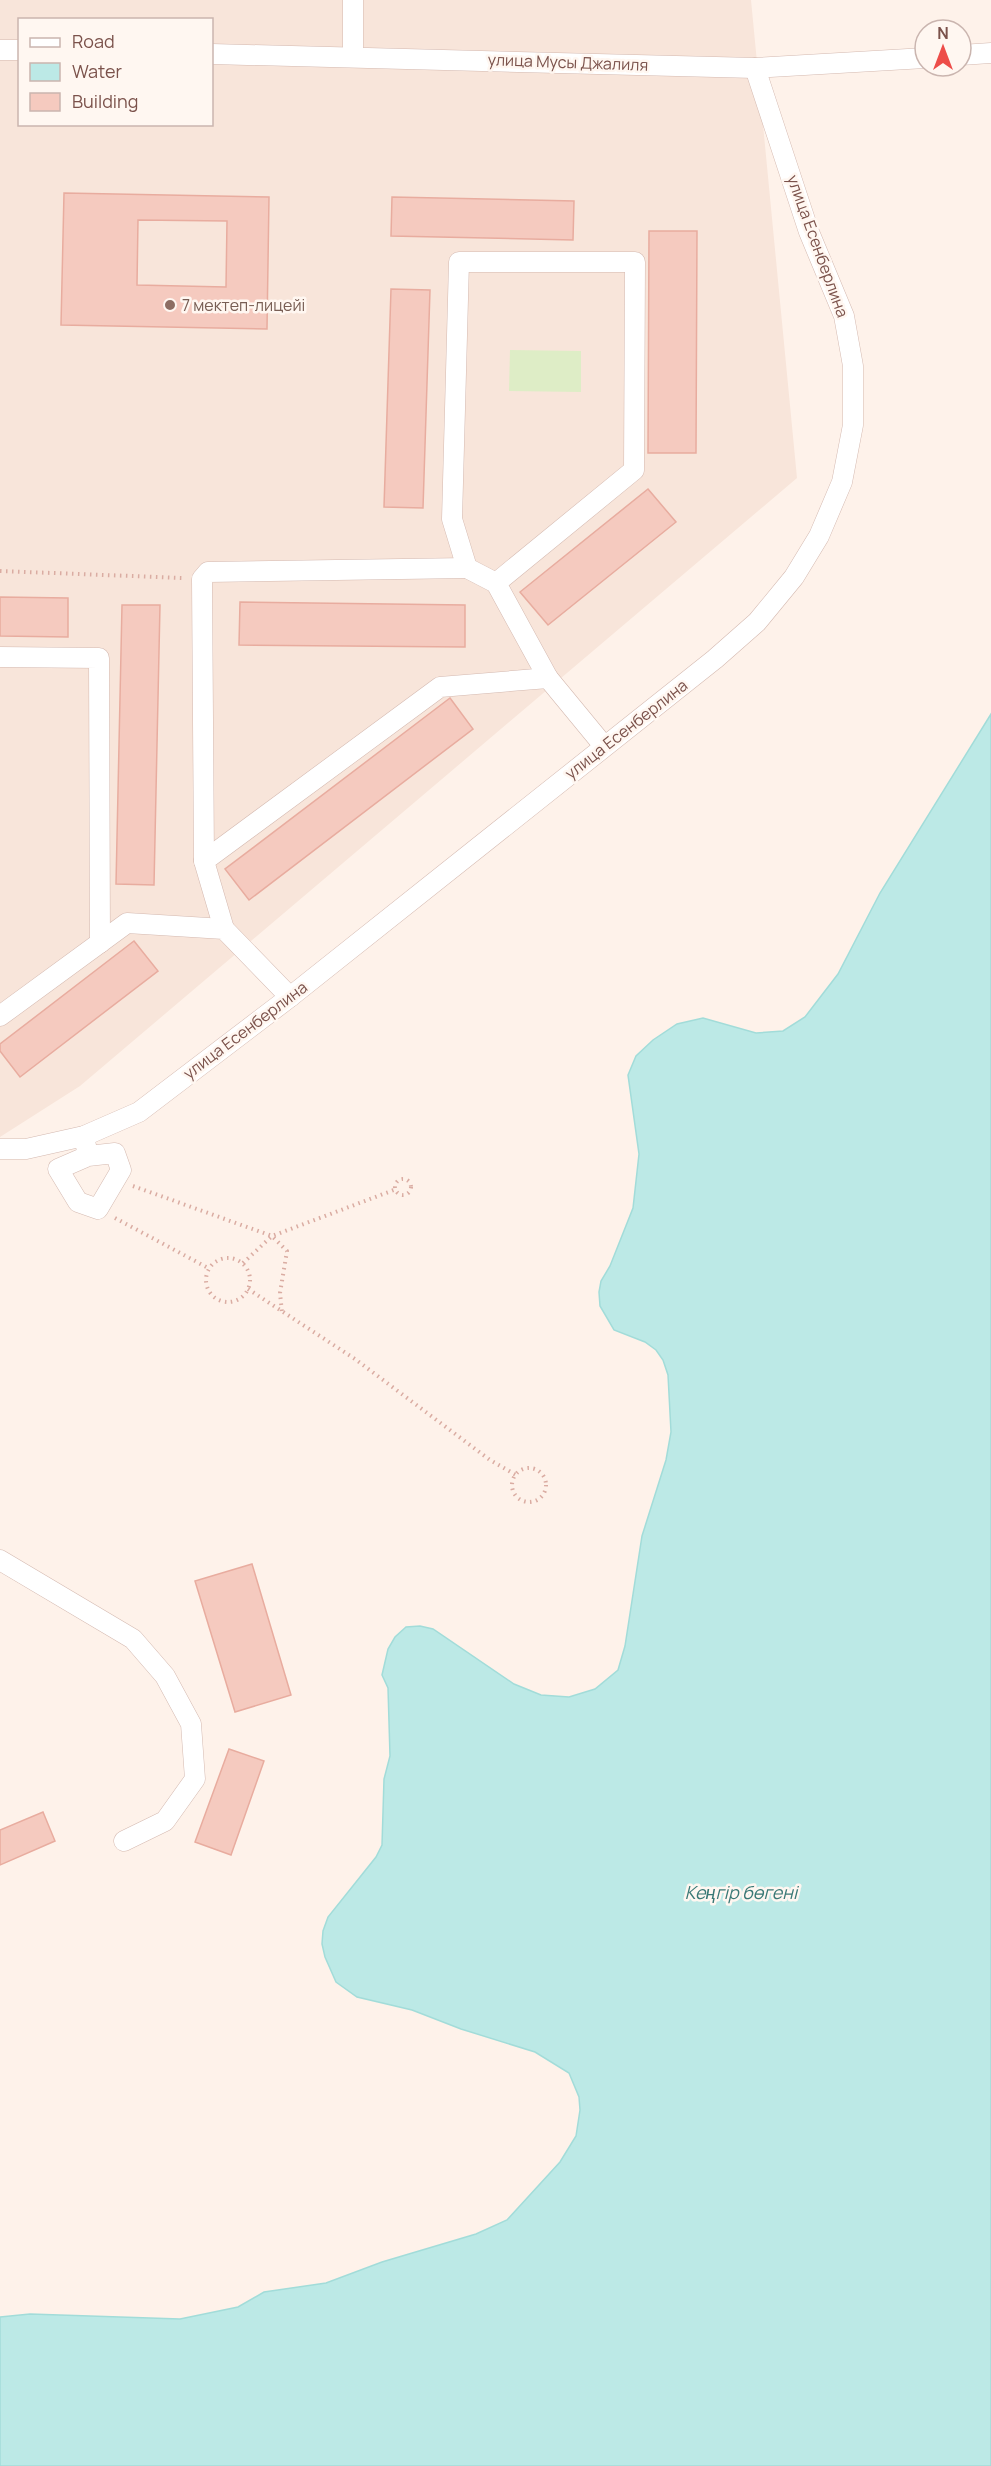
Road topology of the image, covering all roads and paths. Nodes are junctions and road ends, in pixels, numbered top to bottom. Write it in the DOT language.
graph roads {
  1 [pos="353,0"];
  2 [pos="0,50"];
  3 [pos="18,50"];
  4 [pos="991,53"];
  5 [pos="213,54"];
  6 [pos="973,54"];
  7 [pos="353,56"];
  8 [pos="913,59"];
  9 [pos="755,68"];
  10 [pos="467,568"];
  11 [pos="0,571"];
  12 [pos="202,579"];
  13 [pos="496,583"];
  14 [pos="0,657"];
  15 [pos="548,678"];
  16 [pos="604,746"];
  17 [pos="204,861"];
  18 [pos="224,929"];
  19 [pos="100,943"];
  20 [pos="290,997"];
  21 [pos="0,1016"];
  22 [pos="84,1136"];
  23 [pos="0,1149"];
  24 [pos="88,1156"];
  25 [pos="116,1179"];
  26 [pos="394,1190"];
  27 [pos="98,1209"];
  28 [pos="272,1236"];
  29 [pos="243,1263"];
  30 [pos="210,1269"];
  31 [pos="248,1289"];
  32 [pos="282,1313"];
  33 [pos="516,1475"];
  34 [pos="0,1560"];
  35 [pos="124,1841"];
  1 -- 7 [label="street"];
  2 -- 3 [label="street"];
  4 -- 6 [label="street"];
  5 -- 7 [label="street, улица Мусы Джалиля"];
  7 -- 9 [label="street, улица Мусы Джалиля"];
  8 -- 9 [label="street, улица Мусы Джалиля"];
  9 -- 16 [label="street, улица Есенберлина"];
  10 -- 12 [label="street"];
  10 -- 13 [label="street"];
  10 -- 13 [label="street"];
  11 -- 12 [label="path"];
  12 -- 17 [label="street"];
  13 -- 15 [label="street"];
  14 -- 19 [label="street"];
  15 -- 16 [label="street"];
  15 -- 17 [label="street"];
  16 -- 20 [label="street, улица Есенберлина"];
  17 -- 18 [label="street"];
  18 -- 19 [label="street"];
  18 -- 20 [label="street"];
  19 -- 21 [label="street"];
  20 -- 22 [label="street, улица Есенберлина"];
  22 -- 23 [label="street, улица Есенберлина"];
  22 -- 24 [label="street"];
  24 -- 25 [label="street"];
  24 -- 27 [label="street"];
  25 -- 27 [label="street"];
  25 -- 28 [label="path"];
  26 -- 26 [label="path"];
  26 -- 28 [label="path"];
  27 -- 30 [label="path"];
  28 -- 29 [label="path"];
  28 -- 32 [label="path"];
  29 -- 30 [label="path"];
  29 -- 31 [label="path"];
  30 -- 31 [label="path"];
  31 -- 32 [label="path"];
  32 -- 33 [label="path"];
  33 -- 33 [label="path"];
  34 -- 35 [label="street"];
}
